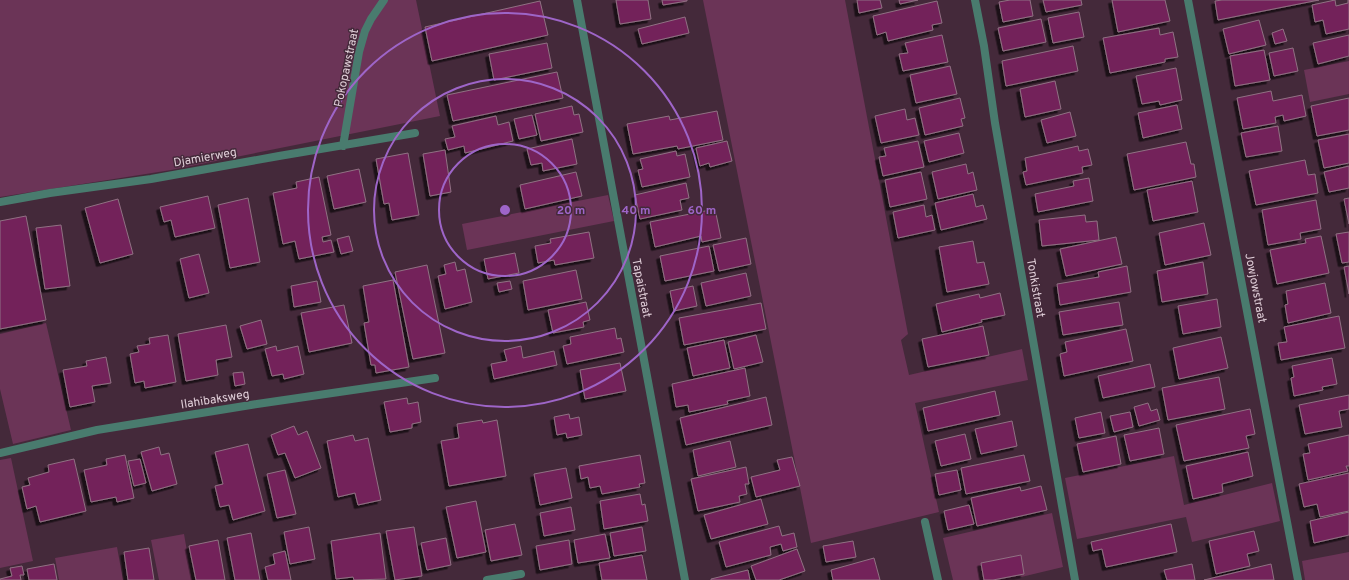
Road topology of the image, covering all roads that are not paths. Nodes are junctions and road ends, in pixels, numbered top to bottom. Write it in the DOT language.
graph roads {
  1 [pos="384,0"];
  2 [pos="577,0"];
  3 [pos="975,0"];
  4 [pos="1188,0"];
  5 [pos="415,134"];
  6 [pos="343,146"];
  7 [pos="0,202"];
  8 [pos="435,378"];
  9 [pos="0,453"];
  10 [pos="925,522"];
  11 [pos="522,574"];
  12 [pos="487,580"];
  13 [pos="685,580"];
  14 [pos="938,580"];
  15 [pos="1075,580"];
  16 [pos="1298,580"];
  1 -- 6 [label="street, Pokopawstraat"];
  2 -- 13 [label="street, Tapaistraat"];
  3 -- 15 [label="street, Tonkistraat"];
  4 -- 16 [label="street, Jowjowstraat"];
  5 -- 6 [label="street, Djamierweg"];
  6 -- 7 [label="street, Djamierweg"];
  8 -- 9 [label="street, Ilahibaksweg"];
  10 -- 14 [label="street"];
  11 -- 12 [label="street"];
}
